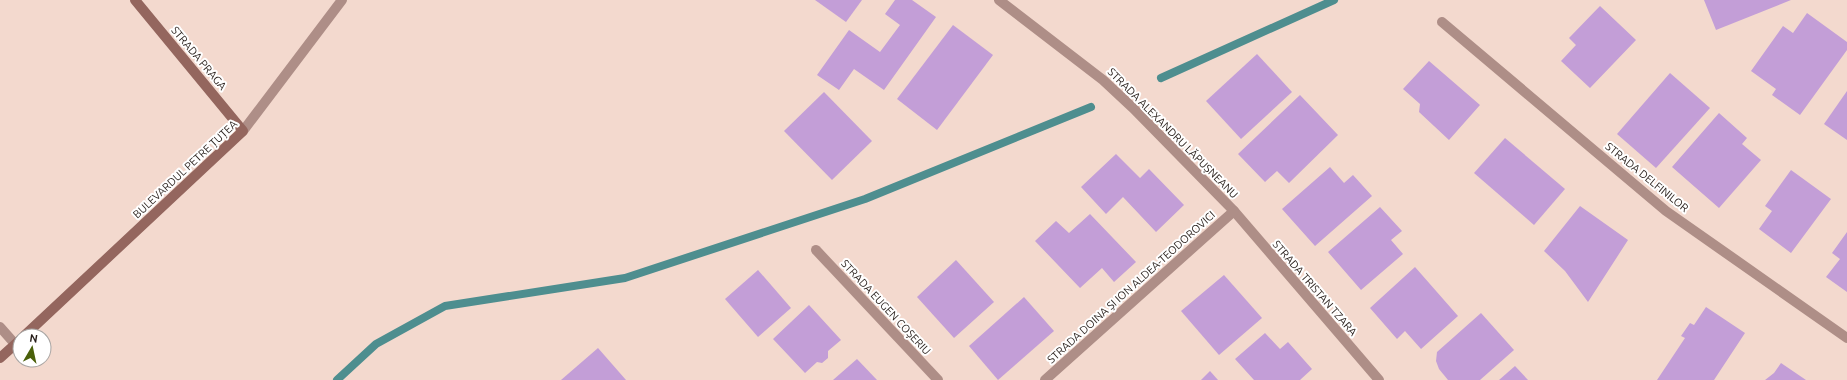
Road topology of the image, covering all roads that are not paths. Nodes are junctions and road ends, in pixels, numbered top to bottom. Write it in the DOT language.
graph roads {
  1 [pos="135,0"];
  2 [pos="342,0"];
  3 [pos="999,0"];
  4 [pos="1442,22"];
  5 [pos="244,131"];
  6 [pos="1234,211"];
  7 [pos="816,250"];
  8 [pos="0,327"];
  9 [pos="33,328"];
  10 [pos="12,337"];
  11 [pos="1847,338"];
  12 [pos="12,347"];
  13 [pos="0,358"];
  14 [pos="938,380"];
  15 [pos="1045,380"];
  16 [pos="1379,380"];
  1 -- 5 [label="street, STRADA PRAGA"];
  2 -- 5 [label="street, BULEVARDUL PETRE ȚUȚEA"];
  3 -- 6 [label="street, STRADA ALEXANDRU LĂPUȘNEANU"];
  4 -- 11 [label="street, STRADA DELFINILOR"];
  5 -- 9 [label="street, BULEVARDUL PETRE ȚUȚEA"];
  6 -- 15 [label="street, STRADA DOINA ȘI ION ALDEA-TEODOROVICI"];
  6 -- 16 [label="street, STRADA TRISTAN TZARA"];
  7 -- 14 [label="street, STRADA EUGEN COȘERIU"];
  8 -- 10 [label="street"];
  12 -- 13 [label="street"];
}
